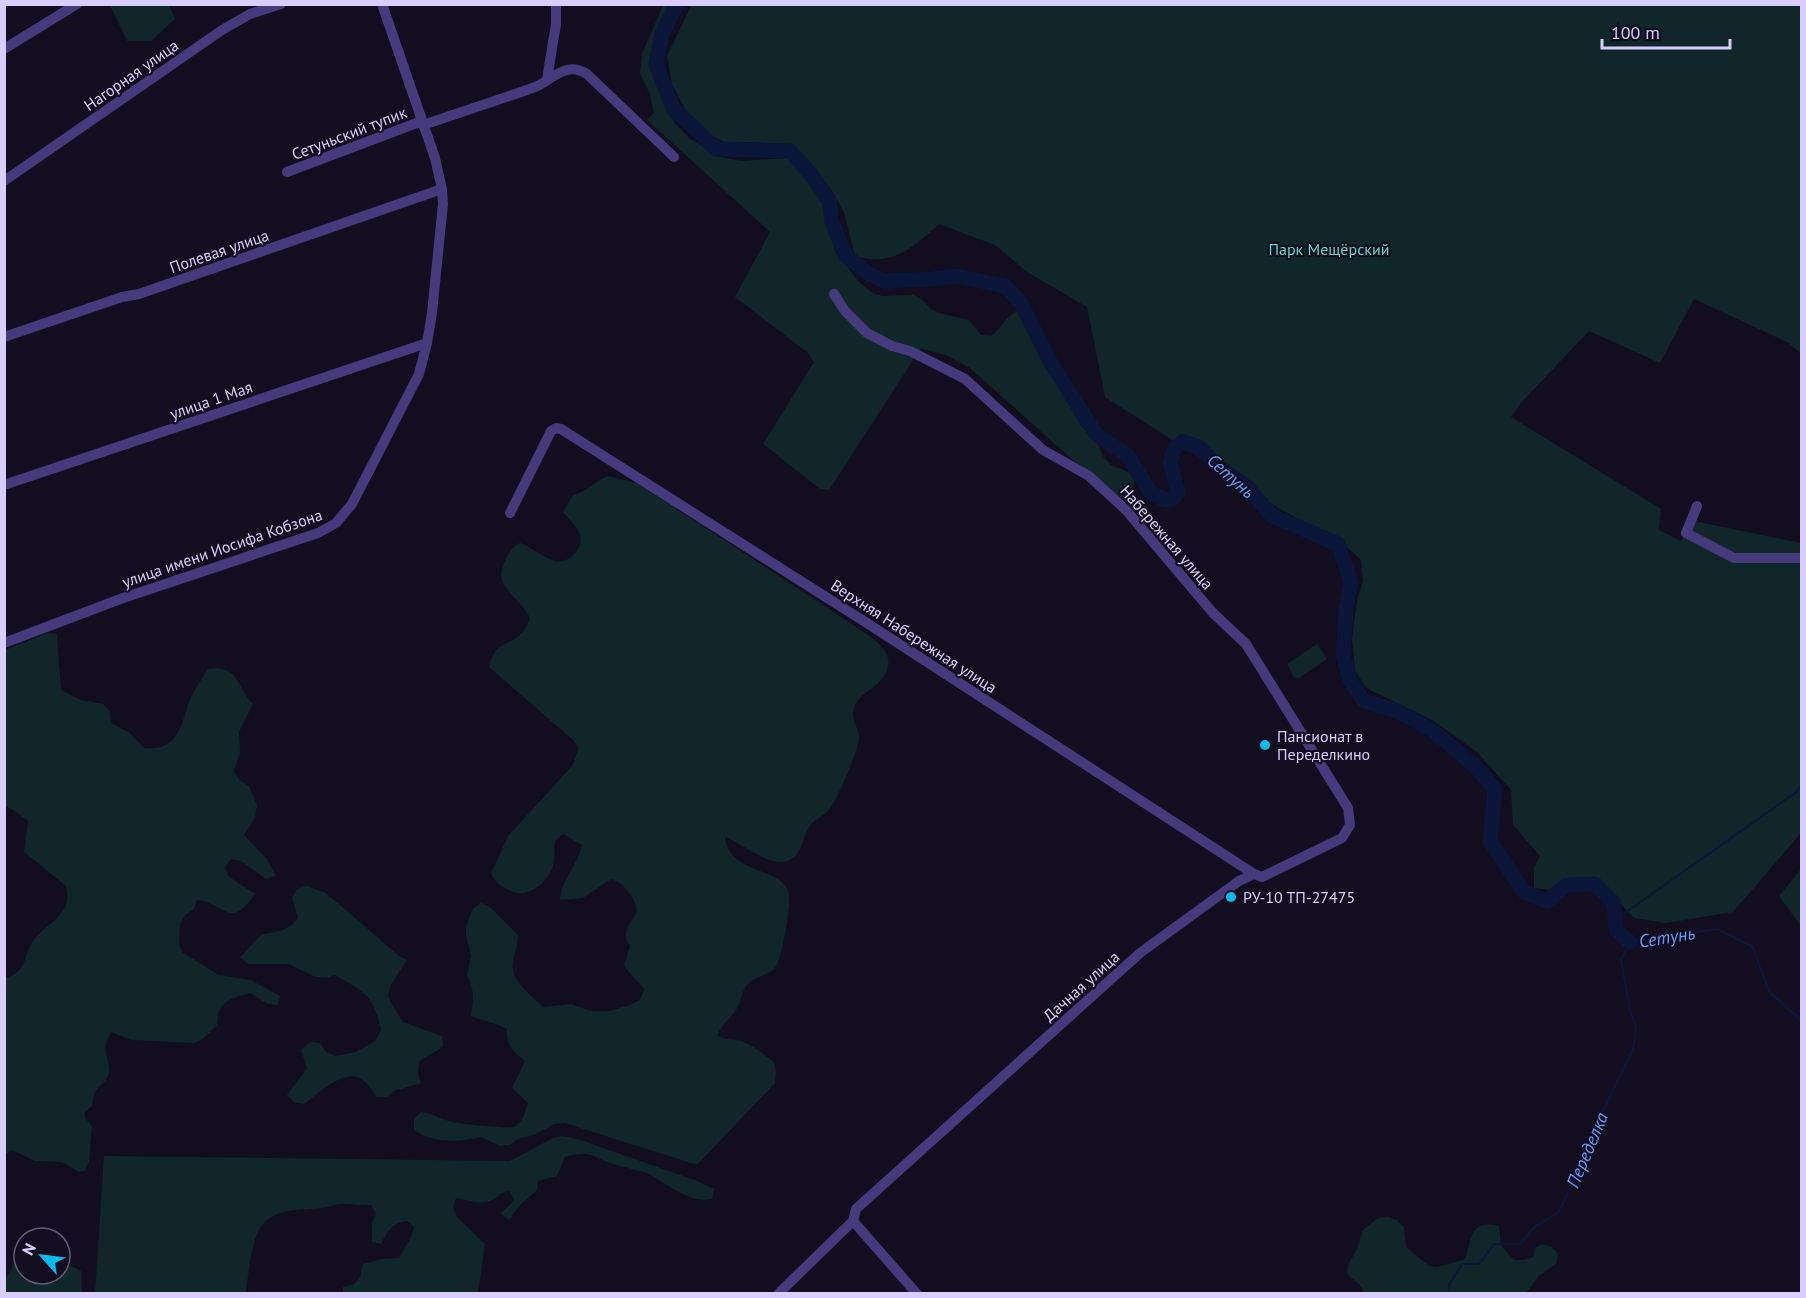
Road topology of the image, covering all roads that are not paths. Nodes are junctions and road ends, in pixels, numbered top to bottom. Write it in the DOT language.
graph roads {
  1 [pos="77,4"];
  2 [pos="280,4"];
  3 [pos="382,4"];
  4 [pos="556,4"];
  5 [pos="4,49"];
  6 [pos="547,79"];
  7 [pos="423,123"];
  8 [pos="674,157"];
  9 [pos="287,172"];
  10 [pos="4,182"];
  11 [pos="442,189"];
  12 [pos="834,294"];
  13 [pos="4,337"];
  14 [pos="427,343"];
  15 [pos="4,485"];
  16 [pos="1697,506"];
  17 [pos="510,513"];
  18 [pos="1802,558"];
  19 [pos="4,643"];
  20 [pos="1350,825"];
  21 [pos="1254,874"];
  22 [pos="853,1221"];
  23 [pos="778,1293"];
  24 [pos="917,1293"];
  1 -- 5 [label="street"];
  2 -- 10 [label="street, Нагорная улица"];
  3 -- 7 [label="street, улица имени Иосифа Кобзона"];
  4 -- 6 [label="street"];
  6 -- 7 [label="street, Сетуньский тупик"];
  6 -- 8 [label="street, Сетуньский тупик"];
  7 -- 9 [label="street, Сетуньский тупик"];
  7 -- 11 [label="street, улица имени Иосифа Кобзона"];
  11 -- 13 [label="street, Полевая улица"];
  11 -- 14 [label="street, улица имени Иосифа Кобзона"];
  12 -- 20 [label="street, Набережная улица"];
  14 -- 15 [label="street, улица 1 Мая"];
  14 -- 19 [label="street, улица имени Иосифа Кобзона"];
  16 -- 18 [label="street"];
  17 -- 21 [label="street, Верхняя Набережная улица"];
  20 -- 21 [label="street, Дачная улица"];
  21 -- 22 [label="street, Дачная улица"];
  22 -- 23 [label="street"];
  22 -- 24 [label="street"];
}
